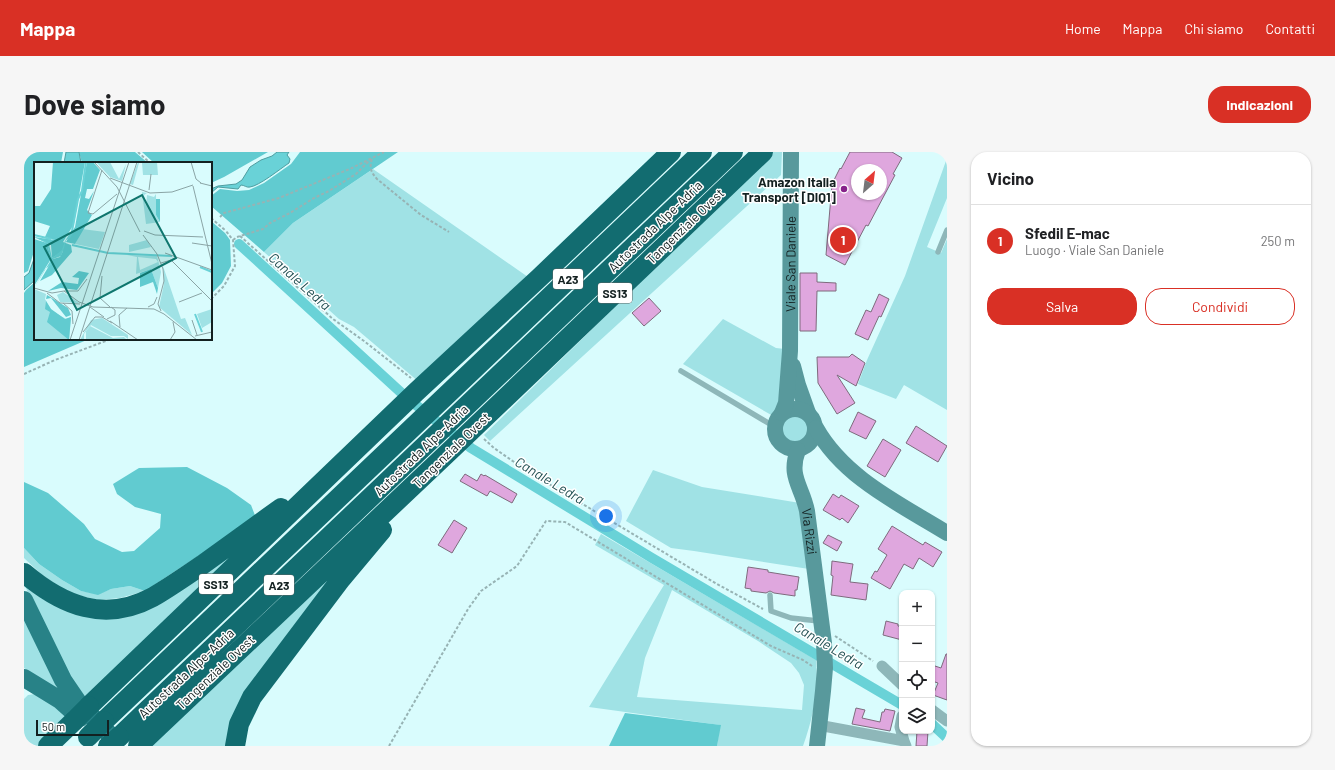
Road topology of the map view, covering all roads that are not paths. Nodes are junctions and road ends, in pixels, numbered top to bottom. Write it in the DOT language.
graph roads {
  1 [pos="671,152"];
  2 [pos="702,152"];
  3 [pos="732,152"];
  4 [pos="762,152"];
  5 [pos="791,152"];
  6 [pos="947,230"];
  7 [pos="938,252"];
  8 [pos="790,351"];
  9 [pos="681,371"];
  10 [pos="782,413"];
  11 [pos="808,413"];
  12 [pos="816,428"];
  13 [pos="777,434"];
  14 [pos="463,442"];
  15 [pos="802,448"];
  16 [pos="838,459"];
  17 [pos="343,463"];
  18 [pos="801,491"];
  19 [pos="947,533"];
  20 [pos="24,574"];
  21 [pos="770,596"];
  22 [pos="24,600"];
  23 [pos="822,631"];
  24 [pos="882,666"];
  25 [pos="27,682"];
  26 [pos="899,682"];
  27 [pos="935,712"];
  28 [pos="947,721"];
  29 [pos="818,725"];
  30 [pos="902,734"];
  31 [pos="83,741"];
  32 [pos="113,744"];
  33 [pos="905,744"];
  34 [pos="48,746"];
  35 [pos="138,746"];
  36 [pos="235,746"];
  37 [pos="812,746"];
  38 [pos="817,746"];
  1 -- 17 [label="highway, SS13"];
  2 -- 31 [label="highway, Autostrada Alpe-Adria / A23, bridge"];
  3 -- 32 [label="highway, Autostrada Alpe-Adria / A23"];
  4 -- 14 [label="highway, Tangenziale Ovest / SS13"];
  5 -- 8 [label="main road, Viale San Daniele"];
  6 -- 7 [label="lane"];
  8 -- 10 [label="main road, Viale San Daniele"];
  8 -- 11 [label="main road, Viale San Daniele"];
  9 -- 13 [label="lane"];
  10 -- 11 [label="main road"];
  10 -- 13 [label="main road, Viale San Daniele"];
  11 -- 12 [label="main road, Viale San Daniele"];
  12 -- 15 [label="main road"];
  12 -- 16 [label="main road, Viale San Daniele"];
  13 -- 15 [label="main road, Viale San Daniele"];
  13 -- 18 [label="main road, Via Rizzi"];
  14 -- 35 [label="highway, Tangenziale Ovest / SS13"];
  14 -- 36 [label="highway"];
  15 -- 16 [label="main road, Viale San Daniele"];
  15 -- 18 [label="main road, Via Rizzi"];
  16 -- 19 [label="main road, Viale San Daniele"];
  17 -- 20 [label="highway"];
  17 -- 34 [label="highway, SS13, bridge"];
  18 -- 23 [label="main road, Via Rizzi"];
  21 -- 23 [label="lane"];
  22 -- 32 [label="main road"];
  23 -- 29 [label="main road, Via Rizzi"];
  24 -- 26 [label="street"];
  25 -- 32 [label="main road"];
  27 -- 28 [label="street"];
  29 -- 33 [label="street"];
  29 -- 37 [label="main road"];
  29 -- 38 [label="main road"];
  30 -- 33 [label="street"];
}
